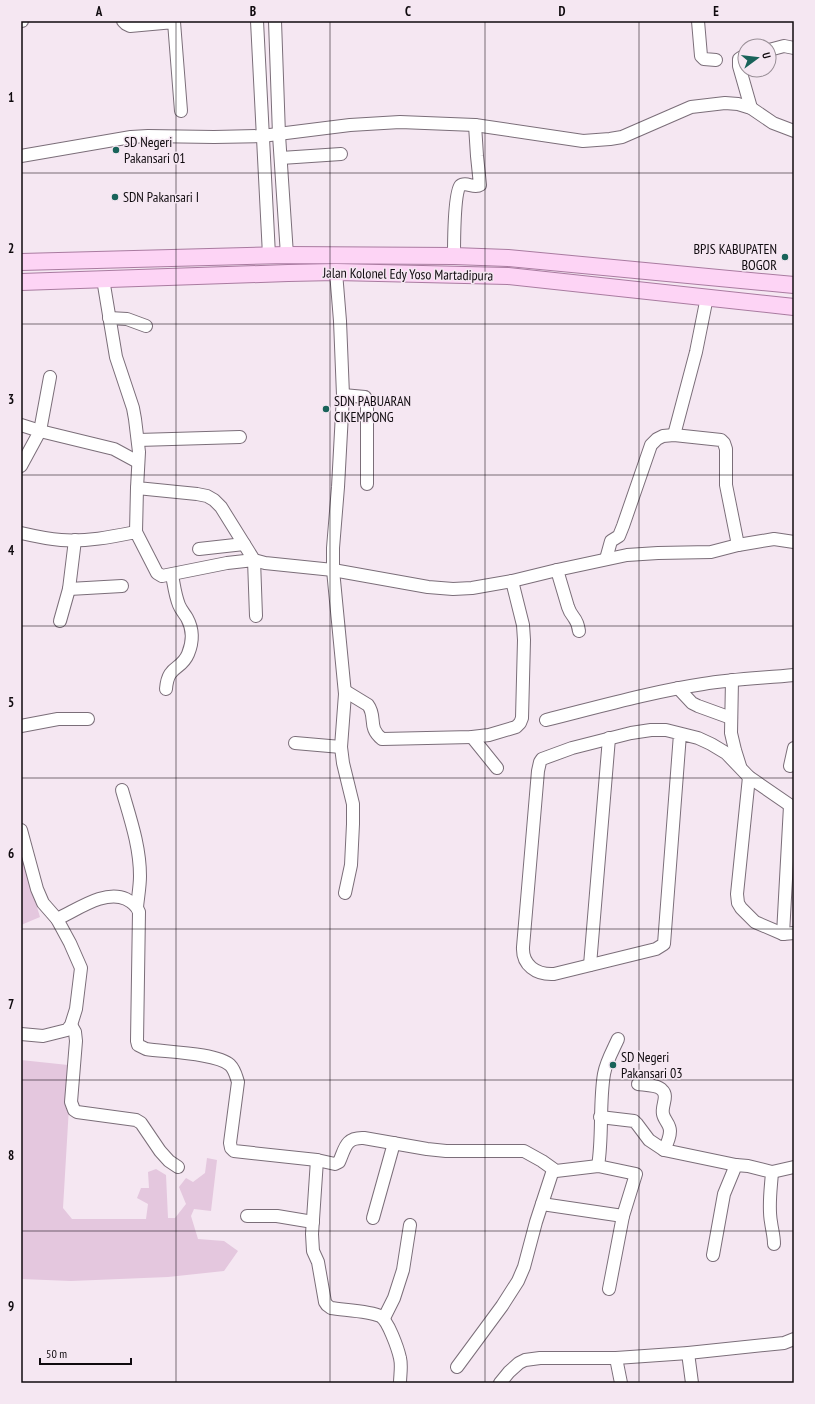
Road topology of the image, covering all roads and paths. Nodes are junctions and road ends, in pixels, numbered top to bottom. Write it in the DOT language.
graph roads {
  1 [pos="123,21"];
  2 [pos="257,21"];
  3 [pos="275,21"];
  4 [pos="698,21"];
  5 [pos="174,22"];
  6 [pos="777,48"];
  7 [pos="794,48"];
  8 [pos="716,60"];
  9 [pos="742,78"];
  10 [pos="751,108"];
  11 [pos="181,110"];
  12 [pos="475,125"];
  13 [pos="794,131"];
  14 [pos="280,135"];
  15 [pos="262,136"];
  16 [pos="341,154"];
  17 [pos="21,156"];
  18 [pos="281,158"];
  19 [pos="287,255"];
  20 [pos="269,256"];
  21 [pos="454,256"];
  22 [pos="21,262"];
  23 [pos="336,272"];
  24 [pos="270,273"];
  25 [pos="288,273"];
  26 [pos="103,279"];
  27 [pos="21,282"];
  28 [pos="794,285"];
  29 [pos="707,298"];
  30 [pos="794,307"];
  31 [pos="109,318"];
  32 [pos="146,326"];
  33 [pos="50,377"];
  34 [pos="343,395"];
  35 [pos="21,425"];
  36 [pos="40,431"];
  37 [pos="674,435"];
  38 [pos="240,437"];
  39 [pos="138,440"];
  40 [pos="138,462"];
  41 [pos="21,466"];
  42 [pos="367,484"];
  43 [pos="137,488"];
  44 [pos="136,532"];
  45 [pos="21,533"];
  46 [pos="75,540"];
  47 [pos="794,542"];
  48 [pos="244,544"];
  49 [pos="738,545"];
  50 [pos="199,550"];
  51 [pos="606,559"];
  52 [pos="254,560"];
  53 [pos="333,570"];
  54 [pos="557,570"];
  55 [pos="172,575"];
  56 [pos="512,580"];
  57 [pos="122,586"];
  58 [pos="69,589"];
  59 [pos="256,616"];
  60 [pos="60,621"];
  61 [pos="579,631"];
  62 [pos="794,675"];
  63 [pos="732,680"];
  64 [pos="678,688"];
  65 [pos="166,689"];
  66 [pos="345,691"];
  67 [pos="731,718"];
  68 [pos="88,720"];
  69 [pos="546,720"];
  70 [pos="21,726"];
  71 [pos="680,734"];
  72 [pos="472,737"];
  73 [pos="609,738"];
  74 [pos="294,743"];
  75 [pos="341,747"];
  76 [pos="794,748"];
  77 [pos="790,766"];
  78 [pos="497,768"];
  79 [pos="745,773"];
  80 [pos="122,790"];
  81 [pos="792,807"];
  82 [pos="21,830"];
  83 [pos="345,893"];
  84 [pos="137,907"];
  85 [pos="56,917"];
  86 [pos="788,934"];
  87 [pos="590,965"];
  88 [pos="71,1025"];
  89 [pos="21,1034"];
  90 [pos="618,1039"];
  91 [pos="638,1084"];
  92 [pos="600,1117"];
  93 [pos="394,1143"];
  94 [pos="664,1150"];
  95 [pos="317,1160"];
  96 [pos="736,1165"];
  97 [pos="598,1166"];
  98 [pos="178,1167"];
  99 [pos="794,1167"];
  100 [pos="553,1170"];
  101 [pos="772,1172"];
  102 [pos="542,1204"];
  103 [pos="247,1216"];
  104 [pos="624,1216"];
  105 [pos="373,1218"];
  106 [pos="313,1222"];
  107 [pos="410,1225"];
  108 [pos="774,1244"];
  109 [pos="713,1255"];
  110 [pos="609,1289"];
  111 [pos="384,1318"];
  112 [pos="794,1340"];
  113 [pos="688,1353"];
  114 [pos="616,1358"];
  115 [pos="457,1367"];
  116 [pos="400,1383"];
  117 [pos="500,1383"];
  118 [pos="622,1383"];
  119 [pos="692,1383"];
  1 -- 5 [label="street"];
  2 -- 15 [label="street"];
  3 -- 14 [label="street"];
  4 -- 8 [label="street"];
  5 -- 11 [label="street"];
  6 -- 7 [label="street"];
  9 -- 10 [label="street"];
  10 -- 12 [label="street"];
  10 -- 13 [label="street"];
  12 -- 14 [label="street"];
  12 -- 21 [label="street"];
  14 -- 15 [label="street"];
  14 -- 18 [label="street"];
  15 -- 17 [label="street"];
  15 -- 20 [label="street"];
  16 -- 18 [label="street"];
  18 -- 19 [label="street"];
  19 -- 20 [label="main road, Jalan Kolonel Edy Yoso Martadipura"];
  19 -- 21 [label="main road, Jalan Kolonel Edy Yoso Martadipura"];
  19 -- 25 [label="main road"];
  20 -- 22 [label="main road, Jalan Kolonel Edy Yoso Martadipura"];
  20 -- 24 [label="main road"];
  21 -- 28 [label="main road, Jalan Kolonel Edy Yoso Martadipura"];
  23 -- 25 [label="main road, Jalan Kolonel Edy Yoso Martadipura"];
  23 -- 29 [label="main road, Jalan Kolonel Edy Yoso Martadipura"];
  23 -- 34 [label="street"];
  24 -- 25 [label="main road, Jalan Kolonel Edy Yoso Martadipura"];
  24 -- 26 [label="main road, Jalan Kolonel Edy Yoso Martadipura"];
  26 -- 27 [label="main road, Jalan Kolonel Edy Yoso Martadipura"];
  26 -- 31 [label="street"];
  29 -- 30 [label="main road, Jalan Kolonel Edy Yoso Martadipura"];
  29 -- 37 [label="street"];
  31 -- 32 [label="street"];
  31 -- 39 [label="street"];
  33 -- 36 [label="street"];
  34 -- 42 [label="street"];
  34 -- 53 [label="street"];
  35 -- 36 [label="street"];
  36 -- 40 [label="street"];
  36 -- 41 [label="street"];
  37 -- 49 [label="street"];
  37 -- 51 [label="street"];
  38 -- 39 [label="street"];
  39 -- 40 [label="street"];
  40 -- 43 [label="street"];
  43 -- 44 [label="street"];
  43 -- 48 [label="street"];
  44 -- 46 [label="street"];
  44 -- 55 [label="street"];
  45 -- 46 [label="street"];
  46 -- 58 [label="street"];
  47 -- 49 [label="street"];
  48 -- 50 [label="street"];
  48 -- 52 [label="street"];
  49 -- 51 [label="street"];
  51 -- 54 [label="street"];
  52 -- 53 [label="street"];
  52 -- 55 [label="street"];
  52 -- 59 [label="street"];
  53 -- 56 [label="street"];
  53 -- 66 [label="street"];
  54 -- 56 [label="street"];
  54 -- 61 [label="street"];
  55 -- 65 [label="street"];
  56 -- 72 [label="street"];
  57 -- 58 [label="street"];
  58 -- 60 [label="street"];
  62 -- 63 [label="street"];
  63 -- 64 [label="street"];
  63 -- 67 [label="street"];
  64 -- 67 [label="street"];
  64 -- 69 [label="street"];
  66 -- 72 [label="street"];
  66 -- 75 [label="street"];
  67 -- 79 [label="street"];
  68 -- 70 [label="street"];
  71 -- 73 [label="street"];
  71 -- 79 [label="street"];
  71 -- 87 [label="street"];
  72 -- 78 [label="street"];
  73 -- 87 [label="street"];
  73 -- 87 [label="street"];
  74 -- 75 [label="street"];
  75 -- 83 [label="street"];
  76 -- 77 [label="street"];
  79 -- 81 [label="street"];
  79 -- 86 [label="street"];
  80 -- 84 [label="street"];
  81 -- 86 [label="street"];
  82 -- 85 [label="street"];
  84 -- 85 [label="street"];
  84 -- 95 [label="street"];
  85 -- 88 [label="street"];
  88 -- 89 [label="street"];
  88 -- 98 [label="street"];
  90 -- 92 [label="street"];
  91 -- 94 [label="street"];
  92 -- 94 [label="street"];
  92 -- 97 [label="street"];
  93 -- 95 [label="street"];
  93 -- 100 [label="street"];
  93 -- 105 [label="street"];
  94 -- 96 [label="street"];
  95 -- 106 [label="street"];
  96 -- 101 [label="street"];
  96 -- 109 [label="street"];
  97 -- 100 [label="street"];
  97 -- 104 [label="street"];
  99 -- 101 [label="street"];
  100 -- 102 [label="street"];
  101 -- 108 [label="street"];
  102 -- 104 [label="street"];
  102 -- 115 [label="street"];
  103 -- 106 [label="street"];
  104 -- 110 [label="street"];
  106 -- 111 [label="street"];
  107 -- 111 [label="street"];
  111 -- 116 [label="street"];
  112 -- 113 [label="street"];
  113 -- 114 [label="street"];
  113 -- 119 [label="street"];
  114 -- 117 [label="street"];
  114 -- 118 [label="street"];
}
